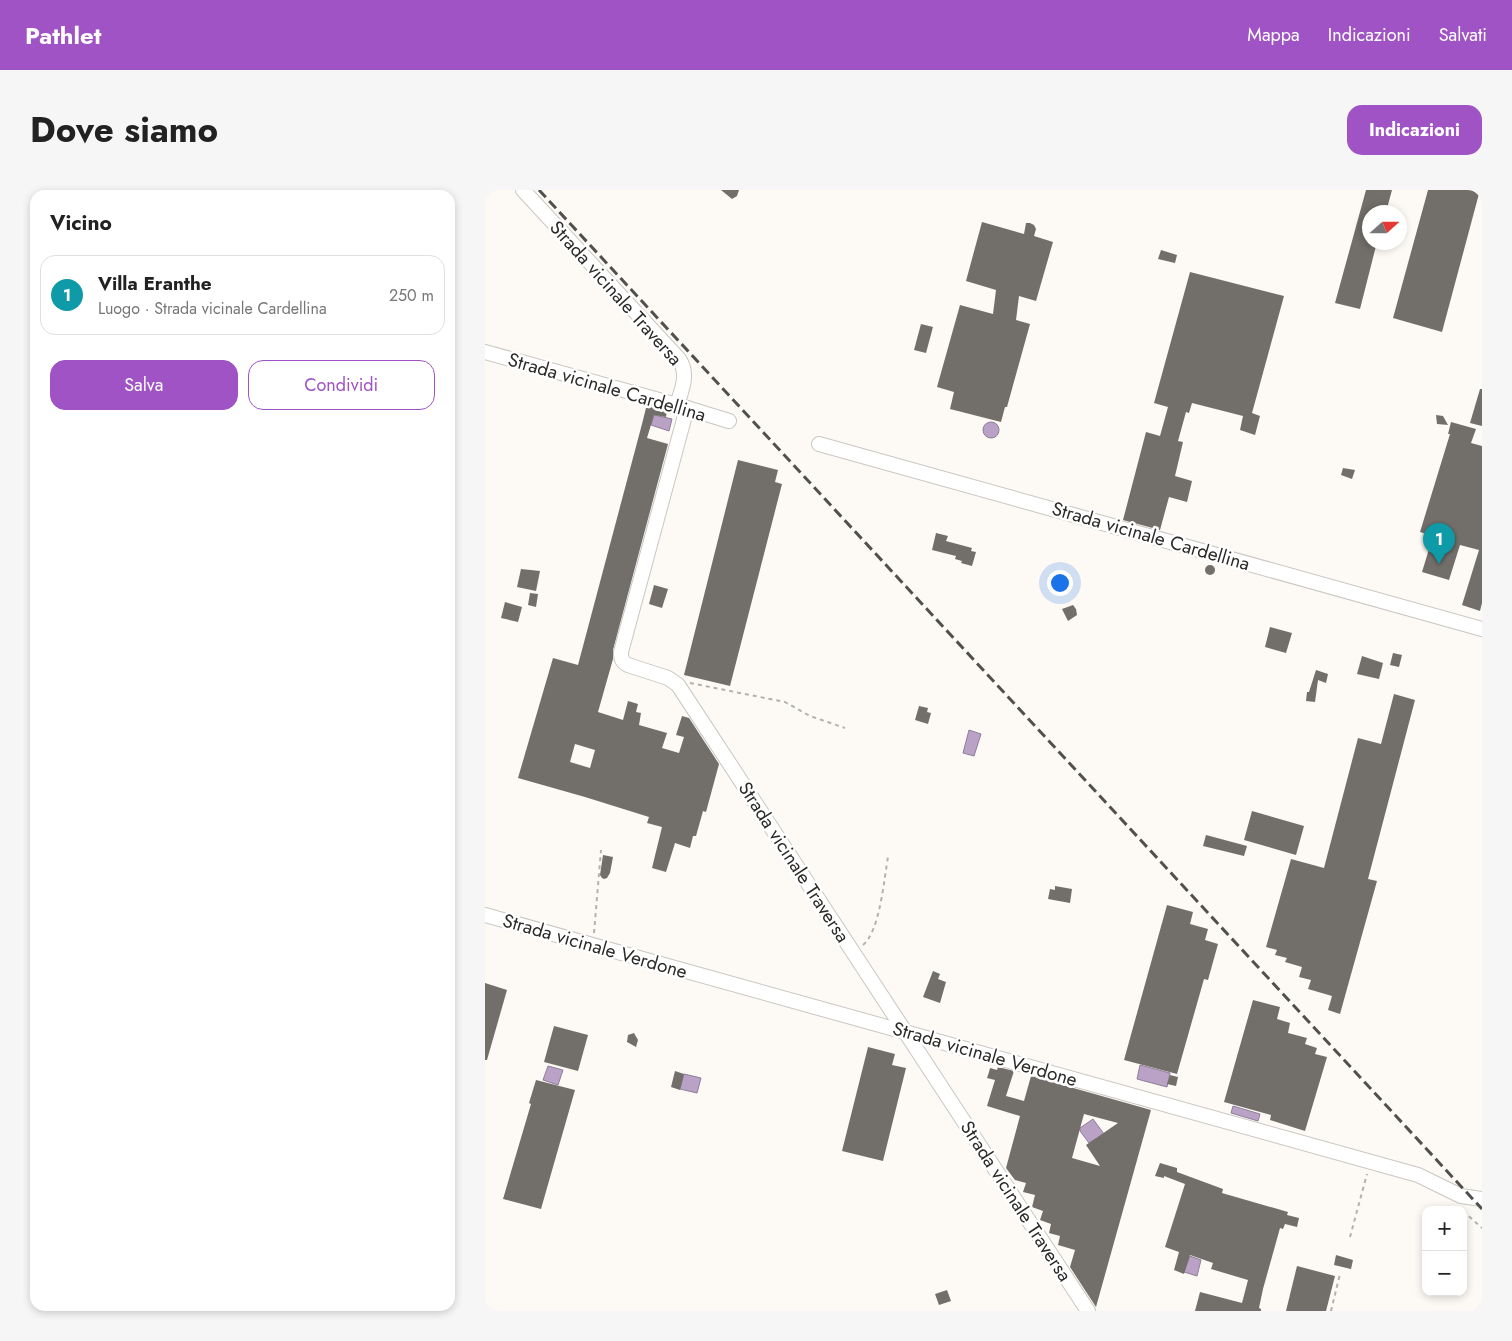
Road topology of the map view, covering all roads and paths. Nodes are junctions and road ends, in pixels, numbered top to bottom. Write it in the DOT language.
graph roads {
  1 [pos="523,190"];
  2 [pos="485,352"];
  3 [pos="682,406"];
  4 [pos="729,421"];
  5 [pos="819,444"];
  6 [pos="1482,628"];
  7 [pos="678,685"];
  8 [pos="845,728"];
  9 [pos="601,850"];
  10 [pos="889,857"];
  11 [pos="485,916"];
  12 [pos="593,946"];
  13 [pos="853,953"];
  14 [pos="907,1033"];
  15 [pos="1371,1162"];
  16 [pos="1482,1199"];
  17 [pos="1467,1215"];
  18 [pos="1482,1228"];
  19 [pos="1350,1237"];
  20 [pos="1340,1274"];
  21 [pos="1088,1311"];
  22 [pos="1331,1311"];
  1 -- 3 [label="street, Strada vicinale Traversa"];
  2 -- 3 [label="street, Strada vicinale Cardellina"];
  3 -- 4 [label="street, Strada vicinale Cardellina"];
  3 -- 7 [label="street, Strada vicinale Traversa"];
  5 -- 6 [label="street, Strada vicinale Cardellina"];
  7 -- 8 [label="path"];
  7 -- 13 [label="street, Strada vicinale Traversa"];
  9 -- 12 [label="path"];
  10 -- 13 [label="path"];
  11 -- 12 [label="street, Strada vicinale Verdone"];
  12 -- 14 [label="street, Strada vicinale Verdone"];
  13 -- 14 [label="street, Strada vicinale Traversa"];
  14 -- 15 [label="street, Strada vicinale Verdone"];
  14 -- 21 [label="street, Strada vicinale Traversa"];
  15 -- 16 [label="street, Strada vicinale Verdone"];
  15 -- 19 [label="path"];
  17 -- 18 [label="path"];
  20 -- 22 [label="path"];
}
